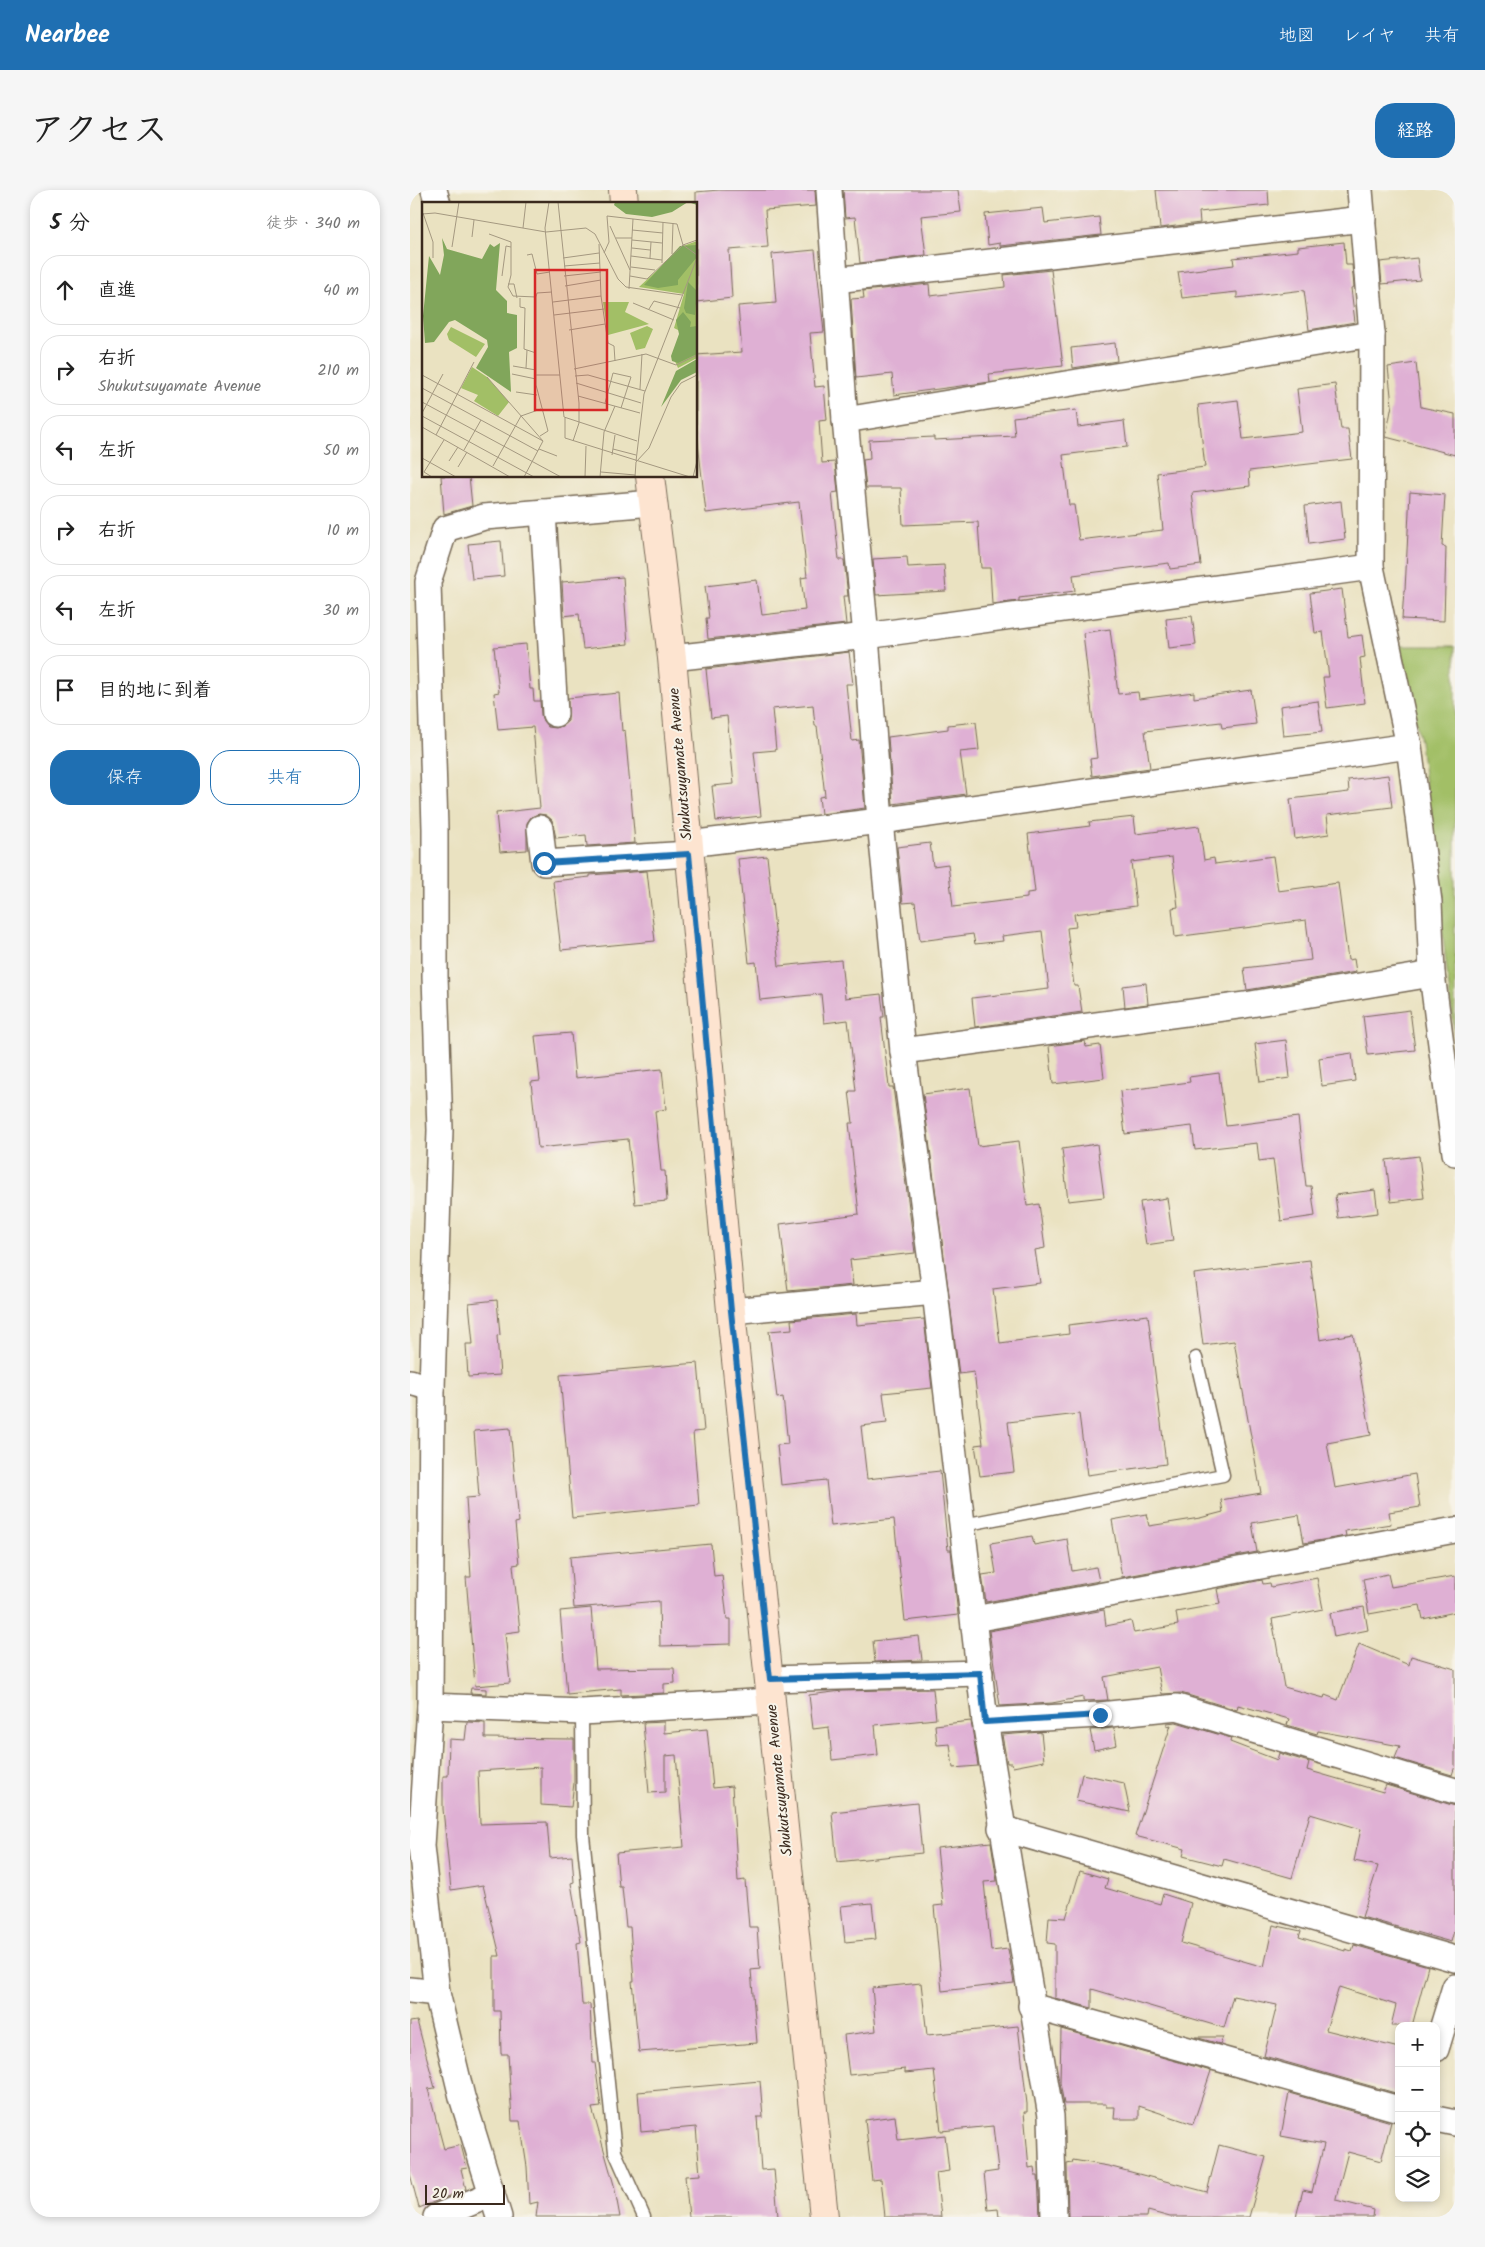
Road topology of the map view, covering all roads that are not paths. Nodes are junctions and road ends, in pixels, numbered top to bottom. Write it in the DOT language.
graph roads {
  1 [pos="829,190"];
  2 [pos="1360,190"];
  3 [pos="1363,220"];
  4 [pos="835,280"];
  5 [pos="1372,334"];
  6 [pos="845,420"];
  7 [pos="650,478"];
  8 [pos="653,503"];
  9 [pos="543,512"];
  10 [pos="1371,568"];
  11 [pos="419,583"];
  12 [pos="866,636"];
  13 [pos="672,658"];
  14 [pos="555,714"];
  15 [pos="1409,746"];
  16 [pos="880,821"];
  17 [pos="540,828"];
  18 [pos="689,849"];
  19 [pos="1432,974"];
  20 [pos="903,1051"];
  21 [pos="1455,1154"];
  22 [pos="935,1292"];
  23 [pos="731,1311"];
  24 [pos="1196,1358"];
  25 [pos="421,1385"];
  26 [pos="963,1525"];
  27 [pos="1455,1530"];
  28 [pos="974,1619"];
  29 [pos="420,1634"];
  30 [pos="980,1673"];
  31 [pos="771,1690"];
  32 [pos="430,1706"];
  33 [pos="582,1712"];
  34 [pos="985,1722"];
  35 [pos="418,1766"];
  36 [pos="1455,1791"];
  37 [pos="1001,1828"];
  38 [pos="1455,1958"];
  39 [pos="1455,1987"];
  40 [pos="410,1990"];
  41 [pos="437,1993"];
  42 [pos="1031,2006"];
  43 [pos="1440,2036"];
  44 [pos="1395,2108"];
  45 [pos="1440,2119"];
  46 [pos="1455,2123"];
  47 [pos="495,2206"];
  48 [pos="436,2217"];
  49 [pos="644,2217"];
  50 [pos="824,2217"];
  51 [pos="1054,2217"];
  1 -- 4 [label="street"];
  2 -- 3 [label="street"];
  3 -- 4 [label="street"];
  3 -- 5 [label="street"];
  4 -- 6 [label="street"];
  5 -- 6 [label="street"];
  5 -- 10 [label="street"];
  6 -- 12 [label="street"];
  7 -- 8 [label="street, Shukutsuyamate Avenue"];
  8 -- 9 [label="street"];
  8 -- 13 [label="street, Shukutsuyamate Avenue"];
  9 -- 11 [label="street"];
  9 -- 14 [label="street"];
  10 -- 12 [label="street"];
  10 -- 15 [label="street"];
  11 -- 25 [label="street"];
  12 -- 13 [label="street"];
  12 -- 16 [label="street"];
  13 -- 18 [label="street, Shukutsuyamate Avenue"];
  15 -- 16 [label="street"];
  15 -- 19 [label="street"];
  16 -- 18 [label="street"];
  16 -- 20 [label="street"];
  17 -- 18 [label="street"];
  18 -- 23 [label="street, Shukutsuyamate Avenue"];
  19 -- 20 [label="street"];
  19 -- 21 [label="street"];
  20 -- 22 [label="street"];
  22 -- 23 [label="street"];
  22 -- 26 [label="street"];
  23 -- 31 [label="street, Shukutsuyamate Avenue"];
  24 -- 26 [label="lane"];
  25 -- 29 [label="street"];
  26 -- 28 [label="street"];
  27 -- 28 [label="street"];
  28 -- 30 [label="street"];
  29 -- 32 [label="street"];
  30 -- 31 [label="street"];
  30 -- 34 [label="street"];
  31 -- 33 [label="street"];
  31 -- 50 [label="street, Shukutsuyamate Avenue"];
  32 -- 33 [label="street"];
  32 -- 35 [label="street"];
  33 -- 49 [label="lane"];
  34 -- 36 [label="street"];
  34 -- 37 [label="street"];
  35 -- 41 [label="street"];
  37 -- 38 [label="street"];
  37 -- 42 [label="street"];
  39 -- 43 [label="street"];
  40 -- 41 [label="street"];
  41 -- 47 [label="street"];
  42 -- 44 [label="street"];
  42 -- 51 [label="street"];
  45 -- 46 [label="street"];
  47 -- 48 [label="street"];
}
